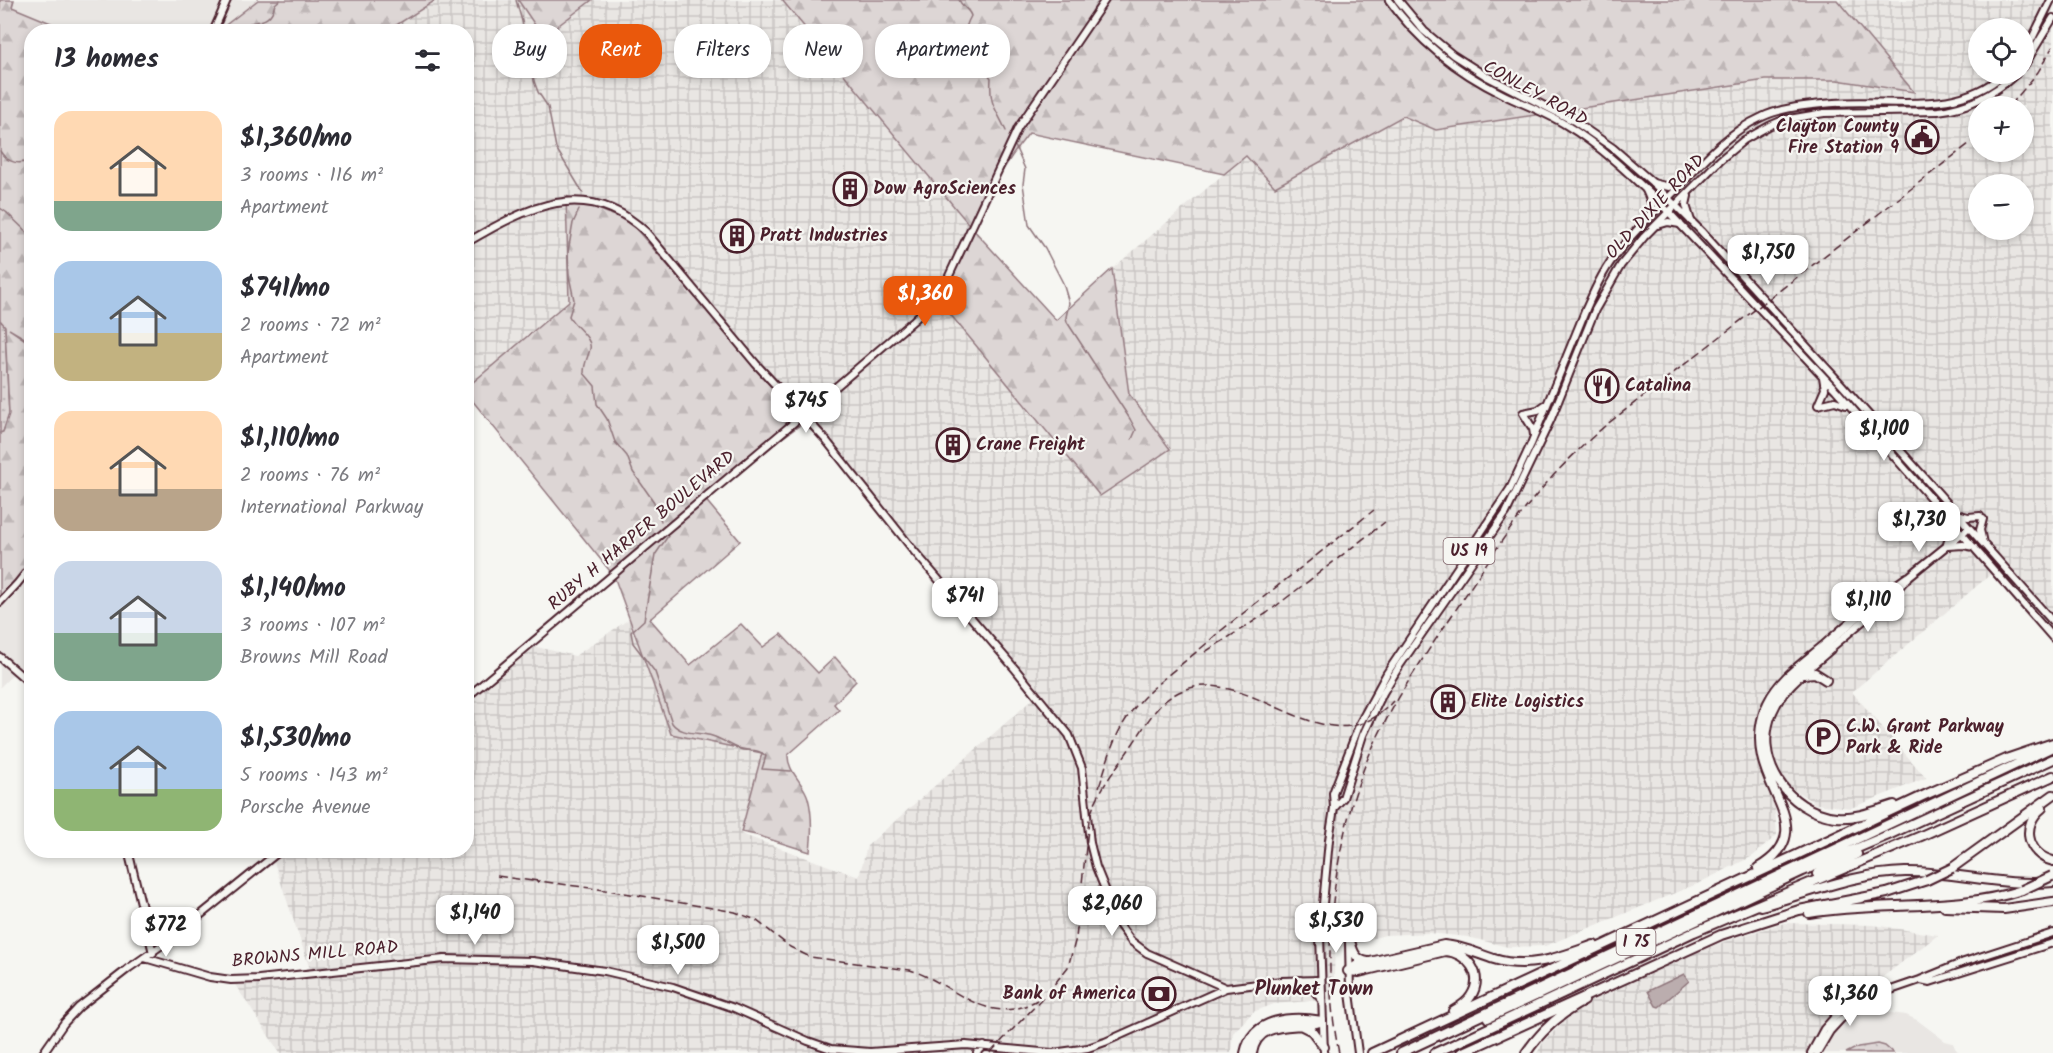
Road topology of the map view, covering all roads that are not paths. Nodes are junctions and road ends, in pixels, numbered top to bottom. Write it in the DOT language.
graph roads {
  1 [pos="227,0"];
  2 [pos="1105,0"];
  3 [pos="1389,0"];
  4 [pos="1398,0"];
  5 [pos="2051,0"];
  6 [pos="2053,18"];
  7 [pos="216,24"];
  8 [pos="2034,35"];
  9 [pos="2034,49"];
  10 [pos="1991,84"];
  11 [pos="2002,84"];
  12 [pos="1683,182"];
  13 [pos="1653,183"];
  14 [pos="1646,190"];
  15 [pos="1690,191"];
  16 [pos="1668,197"];
  17 [pos="1661,204"];
  18 [pos="1676,206"];
  19 [pos="1669,213"];
  20 [pos="1649,217"];
  21 [pos="1691,221"];
  22 [pos="1680,224"];
  23 [pos="1654,227"];
  24 [pos="474,239"];
  25 [pos="1823,376"];
  26 [pos="1548,402"];
  27 [pos="1853,409"];
  28 [pos="804,414"];
  29 [pos="1534,437"];
  30 [pos="1953,516"];
  31 [pos="1969,528"];
  32 [pos="1963,533"];
  33 [pos="1983,543"];
  34 [pos="1945,547"];
  35 [pos="1976,548"];
  36 [pos="24,575"];
  37 [pos="1907,578"];
  38 [pos="0,602"];
  39 [pos="2053,622"];
  40 [pos="2053,638"];
  41 [pos="1830,649"];
  42 [pos="0,657"];
  43 [pos="1801,674"];
  44 [pos="1389,675"];
  45 [pos="24,678"];
  46 [pos="1826,680"];
  47 [pos="474,691"];
  48 [pos="2053,745"];
  49 [pos="2053,759"];
  50 [pos="2053,765"];
  51 [pos="2053,776"];
  52 [pos="1927,794"];
  53 [pos="1981,795"];
  54 [pos="2053,795"];
  55 [pos="2053,800"];
  56 [pos="1334,808"];
  57 [pos="130,858"];
  58 [pos="271,858"];
  59 [pos="2053,861"];
  60 [pos="2053,878"];
  61 [pos="1721,890"];
  62 [pos="1773,897"];
  63 [pos="2053,902"];
  64 [pos="1899,905"];
  65 [pos="1737,913"];
  66 [pos="1766,920"];
  67 [pos="1632,931"];
  68 [pos="2053,933"];
  69 [pos="1349,937"];
  70 [pos="2053,943"];
  71 [pos="153,953"];
  72 [pos="145,958"];
  73 [pos="1370,962"];
  74 [pos="1657,962"];
  75 [pos="1348,971"];
  76 [pos="1300,980"];
  77 [pos="1320,980"];
  78 [pos="1920,980"];
  79 [pos="1226,988"];
  80 [pos="1874,997"];
  81 [pos="1321,999"];
  82 [pos="1322,1021"];
  83 [pos="1301,1026"];
  84 [pos="1424,1029"];
  85 [pos="984,1046"];
  86 [pos="1324,1050"];
  87 [pos="43,1053"];
  88 [pos="977,1053"];
  89 [pos="1052,1053"];
  90 [pos="1245,1053"];
  91 [pos="1252,1053"];
  92 [pos="1358,1053"];
  93 [pos="1372,1053"];
  94 [pos="1401,1053"];
  95 [pos="1413,1053"];
  96 [pos="1435,1053"];
  97 [pos="1461,1053"];
  98 [pos="1526,1053"];
  99 [pos="1811,1053"];
  100 [pos="1817,1053"];
  1 -- 7 [label="main road"];
  2 -- 28 [label="main road, RUBY H HARPER BOULEVARD"];
  3 -- 14 [label="main road, CONLEY ROAD"];
  4 -- 13 [label="main road, CONLEY ROAD"];
  5 -- 8 [label="main road"];
  6 -- 9 [label="main road"];
  10 -- 12 [label="main road, OLD DIXIE ROAD / US 19"];
  11 -- 15 [label="main road, OLD DIXIE ROAD"];
  12 -- 13 [label="main road"];
  12 -- 16 [label="main road, OLD DIXIE ROAD / US 19"];
  13 -- 16 [label="main road, CONLEY ROAD"];
  14 -- 17 [label="main road, CONLEY ROAD"];
  14 -- 20 [label="main road"];
  15 -- 18 [label="main road, OLD DIXIE ROAD"];
  15 -- 21 [label="main road"];
  16 -- 17 [label="main road, OLD DIXIE ROAD / US 19"];
  16 -- 18 [label="main road, CONLEY ROAD"];
  17 -- 19 [label="main road, CONLEY ROAD"];
  17 -- 20 [label="main road, OLD DIXIE ROAD / US 19"];
  18 -- 19 [label="main road, OLD DIXIE ROAD / US 19"];
  18 -- 21 [label="main road, CONLEY ROAD"];
  19 -- 22 [label="main road, CONLEY ROAD"];
  19 -- 23 [label="main road, OLD DIXIE ROAD / US 19"];
  20 -- 26 [label="main road, OLD DIXIE ROAD / US 19"];
  21 -- 30 [label="main road, CONLEY ROAD"];
  22 -- 23 [label="main road"];
  22 -- 25 [label="main road, CONLEY ROAD"];
  23 -- 44 [label="main road, OLD DIXIE ROAD / US 19"];
  24 -- 28 [label="main road"];
  25 -- 27 [label="main road, CONLEY ROAD"];
  25 -- 27 [label="main road"];
  26 -- 29 [label="main road, OLD DIXIE ROAD / US 19"];
  26 -- 29 [label="main road"];
  27 -- 30 [label="main road, CONLEY ROAD"];
  28 -- 47 [label="main road, RUBY H HARPER BOULEVARD"];
  28 -- 79 [label="main road"];
  29 -- 44 [label="main road, OLD DIXIE ROAD / US 19"];
  30 -- 31 [label="main road"];
  30 -- 32 [label="main road"];
  30 -- 33 [label="main road"];
  30 -- 34 [label="main road"];
  31 -- 32 [label="main road"];
  31 -- 33 [label="main road"];
  32 -- 34 [label="main road"];
  32 -- 35 [label="main road"];
  33 -- 39 [label="main road"];
  34 -- 35 [label="main road"];
  34 -- 37 [label="main road"];
  35 -- 40 [label="main road"];
  36 -- 38 [label="main road"];
  37 -- 41 [label="main road"];
  37 -- 61 [label="highway"];
  41 -- 43 [label="highway"];
  42 -- 45 [label="main road"];
  43 -- 46 [label="highway"];
  43 -- 52 [label="highway"];
  44 -- 56 [label="main road, US 19"];
  44 -- 56 [label="main road, US 19"];
  48 -- 52 [label="highway"];
  48 -- 94 [label="highway, I 75"];
  49 -- 53 [label="highway"];
  50 -- 53 [label="highway"];
  51 -- 62 [label="highway, I 75"];
  52 -- 61 [label="highway"];
  53 -- 62 [label="highway"];
  53 -- 95 [label="highway"];
  54 -- 66 [label="highway, bridge"];
  55 -- 59 [label="highway"];
  56 -- 77 [label="main road, US 19"];
  57 -- 71 [label="main road"];
  58 -- 71 [label="main road"];
  60 -- 64 [label="highway, bridge"];
  60 -- 65 [label="highway"];
  61 -- 67 [label="highway"];
  62 -- 65 [label="highway, I 75"];
  63 -- 64 [label="highway"];
  64 -- 66 [label="highway"];
  65 -- 96 [label="highway, I 75"];
  66 -- 74 [label="highway"];
  67 -- 73 [label="highway"];
  67 -- 84 [label="highway"];
  68 -- 78 [label="main road"];
  69 -- 73 [label="highway"];
  69 -- 75 [label="main road"];
  70 -- 78 [label="main road"];
  71 -- 72 [label="main road"];
  72 -- 85 [label="main road, BROWNS MILL ROAD"];
  72 -- 87 [label="main road"];
  73 -- 75 [label="highway"];
  74 -- 97 [label="highway"];
  74 -- 98 [label="highway"];
  75 -- 84 [label="highway"];
  75 -- 92 [label="main road"];
  76 -- 77 [label="main road, BROWNS MILL ROAD"];
  76 -- 79 [label="main road, BROWNS MILL ROAD"];
  76 -- 81 [label="main road"];
  77 -- 81 [label="main road, US 19"];
  78 -- 80 [label="main road"];
  79 -- 89 [label="main road, BROWNS MILL ROAD"];
  80 -- 99 [label="main road"];
  80 -- 100 [label="main road"];
  81 -- 82 [label="main road, US 19"];
  82 -- 83 [label="highway"];
  82 -- 86 [label="main road, US 19"];
  82 -- 90 [label="highway"];
  83 -- 86 [label="highway"];
  83 -- 91 [label="highway"];
  84 -- 93 [label="highway"];
  85 -- 88 [label="main road"];
  85 -- 89 [label="main road, BROWNS MILL ROAD"];
}
